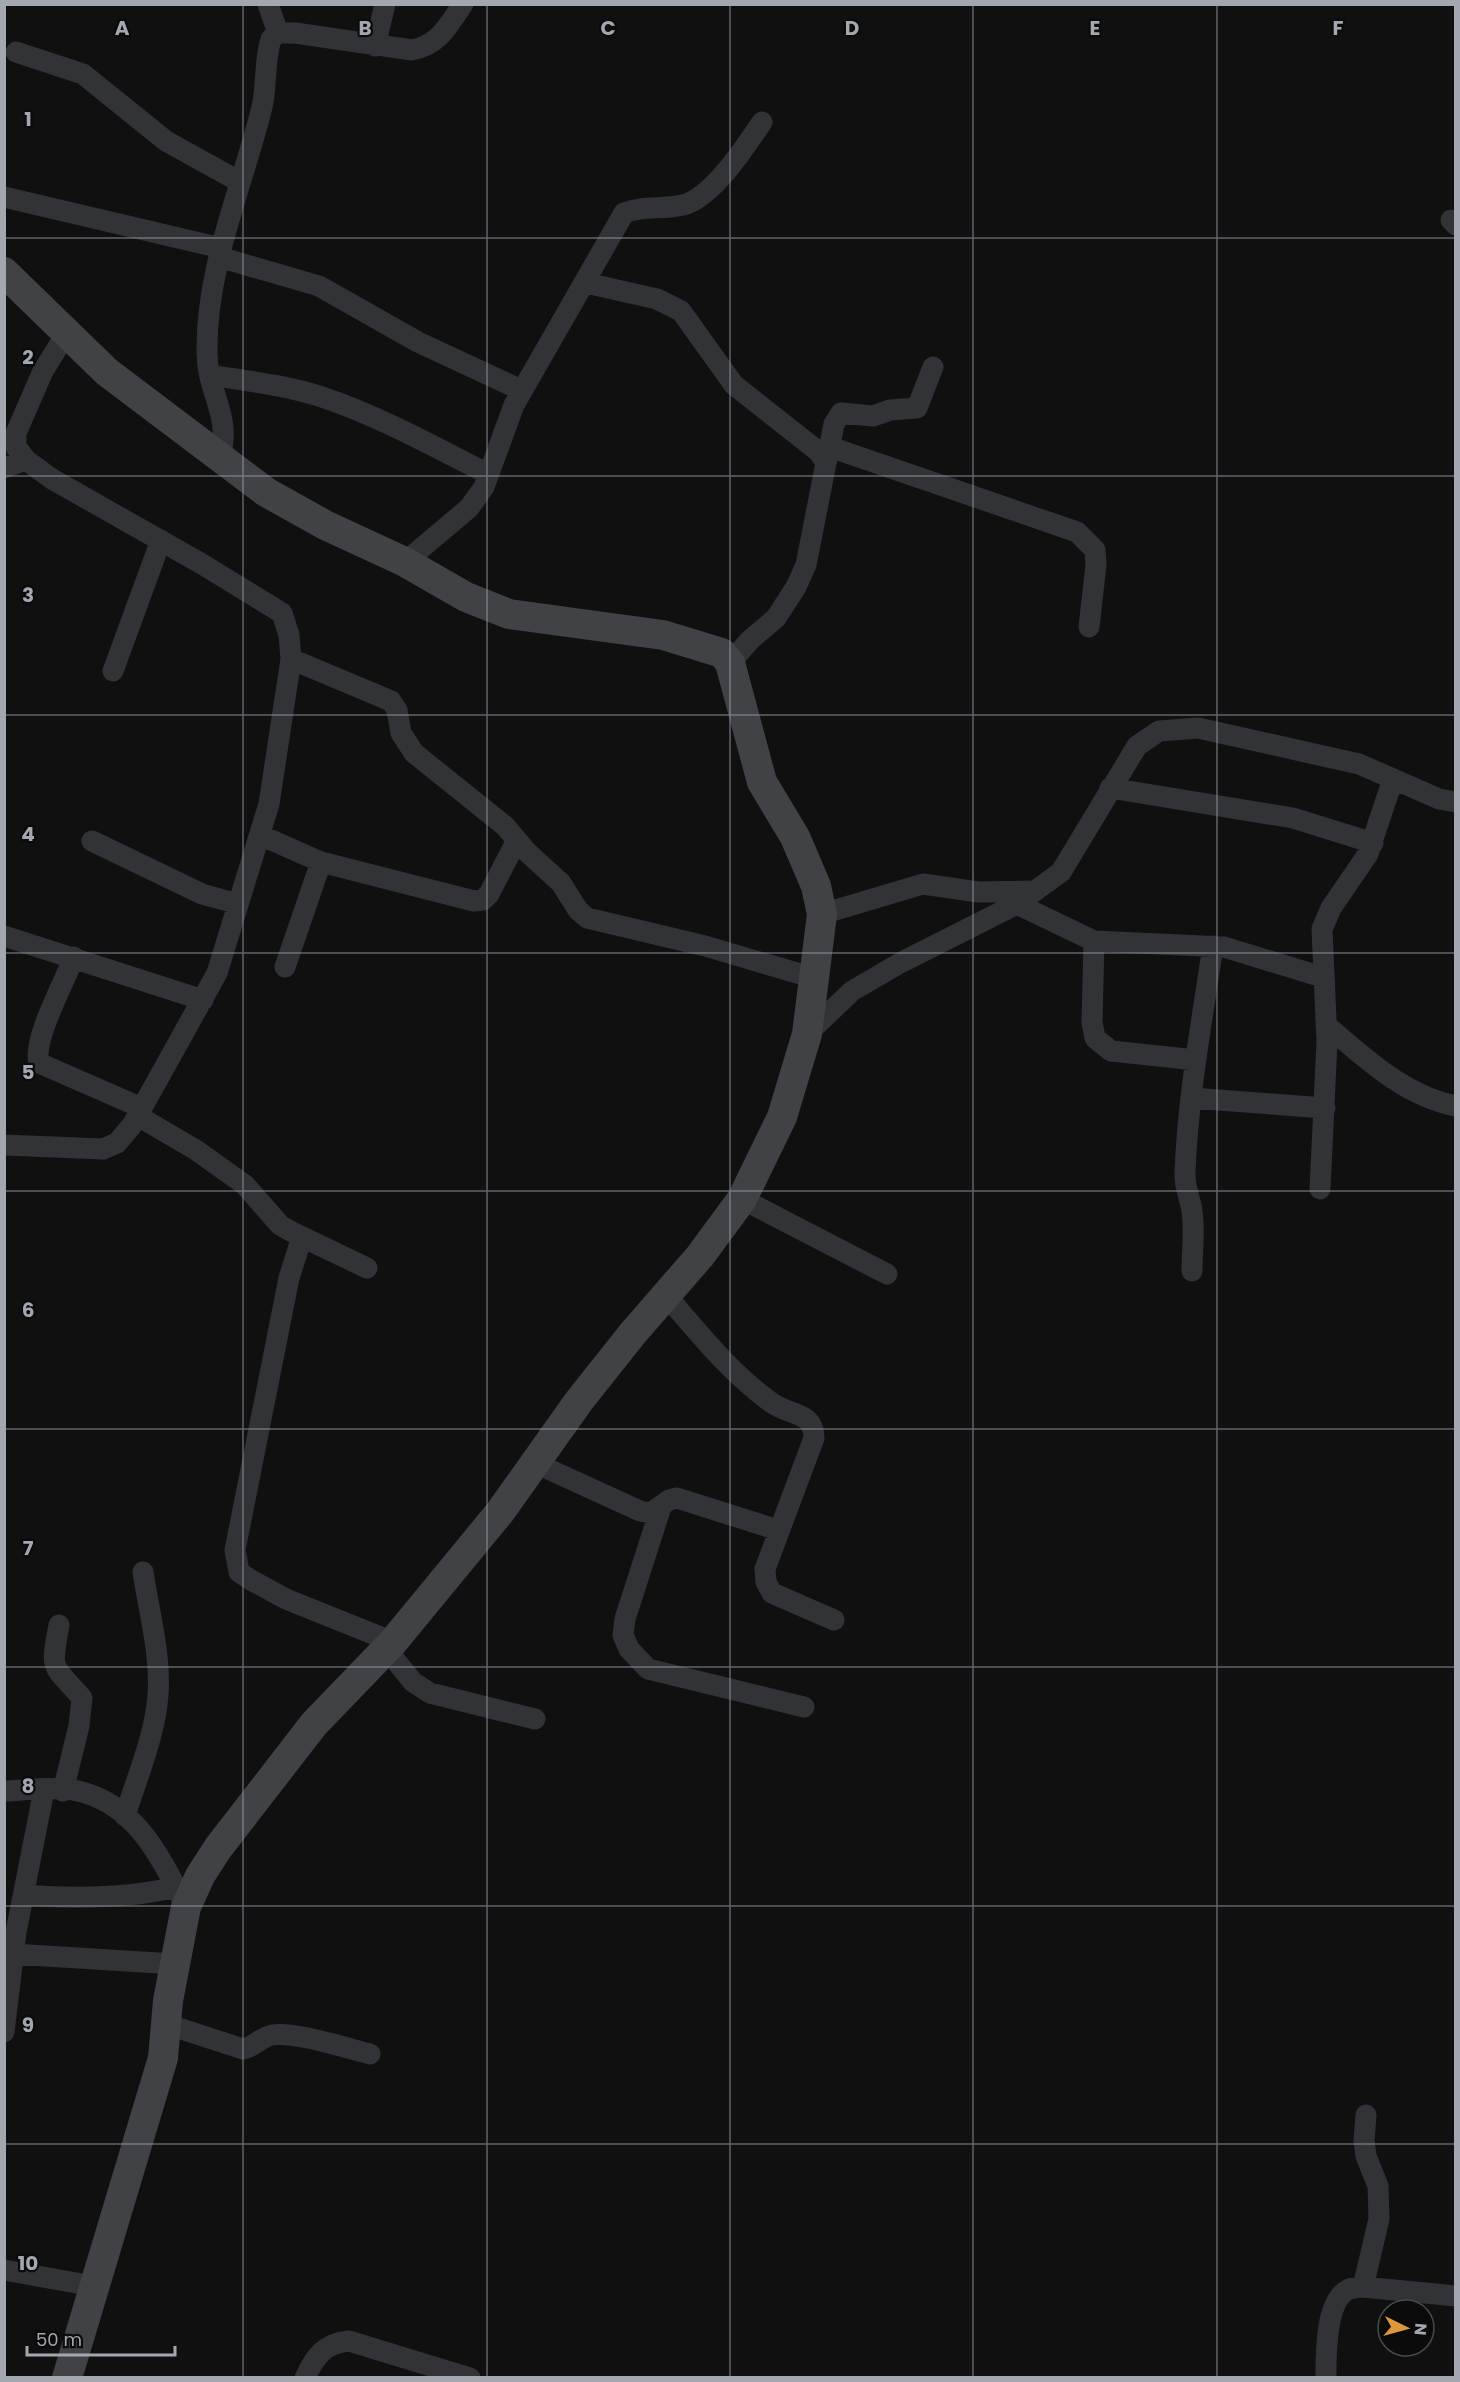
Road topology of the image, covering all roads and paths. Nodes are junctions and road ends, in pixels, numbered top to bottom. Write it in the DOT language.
graph roads {
  1 [pos="268,4"];
  2 [pos="385,4"];
  3 [pos="463,4"];
  4 [pos="278,33"];
  5 [pos="375,46"];
  6 [pos="16,51"];
  7 [pos="762,122"];
  8 [pos="240,182"];
  9 [pos="4,197"];
  10 [pos="220,252"];
  11 [pos="4,272"];
  12 [pos="586,283"];
  13 [pos="66,334"];
  14 [pos="933,367"];
  15 [pos="210,375"];
  16 [pos="521,390"];
  17 [pos="828,455"];
  18 [pos="220,459"];
  19 [pos="26,460"];
  20 [pos="4,468"];
  21 [pos="488,474"];
  22 [pos="161,540"];
  23 [pos="405,562"];
  24 [pos="1089,627"];
  25 [pos="291,659"];
  26 [pos="730,663"];
  27 [pos="113,671"];
  28 [pos="1393,779"];
  29 [pos="1110,788"];
  30 [pos="1455,802"];
  31 [pos="260,835"];
  32 [pos="517,840"];
  33 [pos="92,841"];
  34 [pos="1372,843"];
  35 [pos="321,862"];
  36 [pos="1035,891"];
  37 [pos="238,904"];
  38 [pos="1017,904"];
  39 [pos="822,914"];
  40 [pos="4,936"];
  41 [pos="1094,941"];
  42 [pos="1213,946"];
  43 [pos="75,957"];
  44 [pos="285,967"];
  45 [pos="1322,977"];
  46 [pos="814,978"];
  47 [pos="203,1000"];
  48 [pos="1326,1025"];
  49 [pos="807,1034"];
  50 [pos="1196,1060"];
  51 [pos="1192,1098"];
  52 [pos="1455,1106"];
  53 [pos="1325,1108"];
  54 [pos="140,1112"];
  55 [pos="4,1145"];
  56 [pos="1320,1188"];
  57 [pos="742,1198"];
  58 [pos="302,1237"];
  59 [pos="367,1268"];
  60 [pos="1192,1271"];
  61 [pos="887,1274"];
  62 [pos="665,1294"];
  63 [pos="535,1463"];
  64 [pos="661,1507"];
  65 [pos="778,1530"];
  66 [pos="143,1572"];
  67 [pos="834,1620"];
  68 [pos="59,1625"];
  69 [pos="390,1646"];
  70 [pos="804,1707"];
  71 [pos="535,1719"];
  72 [pos="53,1790"];
  73 [pos="4,1791"];
  74 [pos="125,1816"];
  75 [pos="24,1895"];
  76 [pos="181,1897"];
  77 [pos="13,1954"];
  78 [pos="175,1964"];
  79 [pos="166,2024"];
  80 [pos="4,2032"];
  81 [pos="370,2054"];
  82 [pos="1366,2115"];
  83 [pos="4,2271"];
  84 [pos="93,2286"];
  85 [pos="1363,2287"];
  86 [pos="1455,2296"];
  87 [pos="67,2378"];
  88 [pos="305,2378"];
  89 [pos="470,2378"];
  90 [pos="1326,2378"];
  1 -- 4 [label="street"];
  2 -- 5 [label="street"];
  3 -- 5 [label="street"];
  4 -- 5 [label="street"];
  4 -- 8 [label="street"];
  6 -- 8 [label="street"];
  7 -- 12 [label="street"];
  8 -- 10 [label="street"];
  9 -- 10 [label="street"];
  10 -- 15 [label="street"];
  10 -- 16 [label="street"];
  11 -- 13 [label="street"];
  12 -- 16 [label="street"];
  12 -- 17 [label="street"];
  13 -- 18 [label="street"];
  13 -- 19 [label="street"];
  14 -- 17 [label="street"];
  15 -- 18 [label="street"];
  15 -- 21 [label="street"];
  16 -- 21 [label="street"];
  17 -- 24 [label="street"];
  17 -- 26 [label="street"];
  18 -- 23 [label="street"];
  19 -- 20 [label="street"];
  19 -- 22 [label="street"];
  21 -- 23 [label="street"];
  22 -- 25 [label="street"];
  22 -- 27 [label="street"];
  23 -- 26 [label="street"];
  25 -- 31 [label="street"];
  25 -- 32 [label="street"];
  26 -- 39 [label="street"];
  28 -- 29 [label="street"];
  28 -- 30 [label="street"];
  28 -- 34 [label="street"];
  29 -- 34 [label="street"];
  29 -- 36 [label="street"];
  31 -- 35 [label="street"];
  31 -- 37 [label="street"];
  32 -- 35 [label="street"];
  32 -- 46 [label="street"];
  33 -- 37 [label="street"];
  34 -- 45 [label="street"];
  35 -- 44 [label="street"];
  36 -- 38 [label="street"];
  36 -- 39 [label="street"];
  37 -- 47 [label="street"];
  38 -- 41 [label="street"];
  38 -- 49 [label="street"];
  39 -- 46 [label="street"];
  40 -- 43 [label="street"];
  41 -- 42 [label="street"];
  41 -- 50 [label="street"];
  42 -- 45 [label="street"];
  42 -- 50 [label="street"];
  43 -- 47 [label="street"];
  43 -- 54 [label="street"];
  45 -- 48 [label="street"];
  46 -- 49 [label="street"];
  47 -- 54 [label="street"];
  48 -- 52 [label="street"];
  48 -- 53 [label="street"];
  49 -- 57 [label="street"];
  50 -- 51 [label="street"];
  51 -- 53 [label="street"];
  51 -- 60 [label="street"];
  53 -- 56 [label="street"];
  54 -- 55 [label="street"];
  54 -- 58 [label="street"];
  57 -- 61 [label="street"];
  57 -- 62 [label="street"];
  58 -- 59 [label="street"];
  58 -- 69 [label="street"];
  62 -- 63 [label="street"];
  62 -- 65 [label="street"];
  63 -- 64 [label="street"];
  63 -- 69 [label="street"];
  64 -- 65 [label="street"];
  64 -- 70 [label="street"];
  65 -- 67 [label="street"];
  66 -- 74 [label="street"];
  68 -- 72 [label="street"];
  69 -- 71 [label="street"];
  69 -- 76 [label="street"];
  72 -- 73 [label="street"];
  72 -- 74 [label="street"];
  72 -- 75 [label="street"];
  74 -- 76 [label="street"];
  75 -- 76 [label="street"];
  75 -- 77 [label="street"];
  76 -- 78 [label="street"];
  77 -- 78 [label="street"];
  77 -- 80 [label="street"];
  78 -- 79 [label="street"];
  79 -- 81 [label="street"];
  79 -- 84 [label="street"];
  82 -- 85 [label="street"];
  83 -- 84 [label="street"];
  84 -- 87 [label="street"];
  85 -- 86 [label="street"];
  85 -- 90 [label="street"];
  88 -- 89 [label="street"];
}
